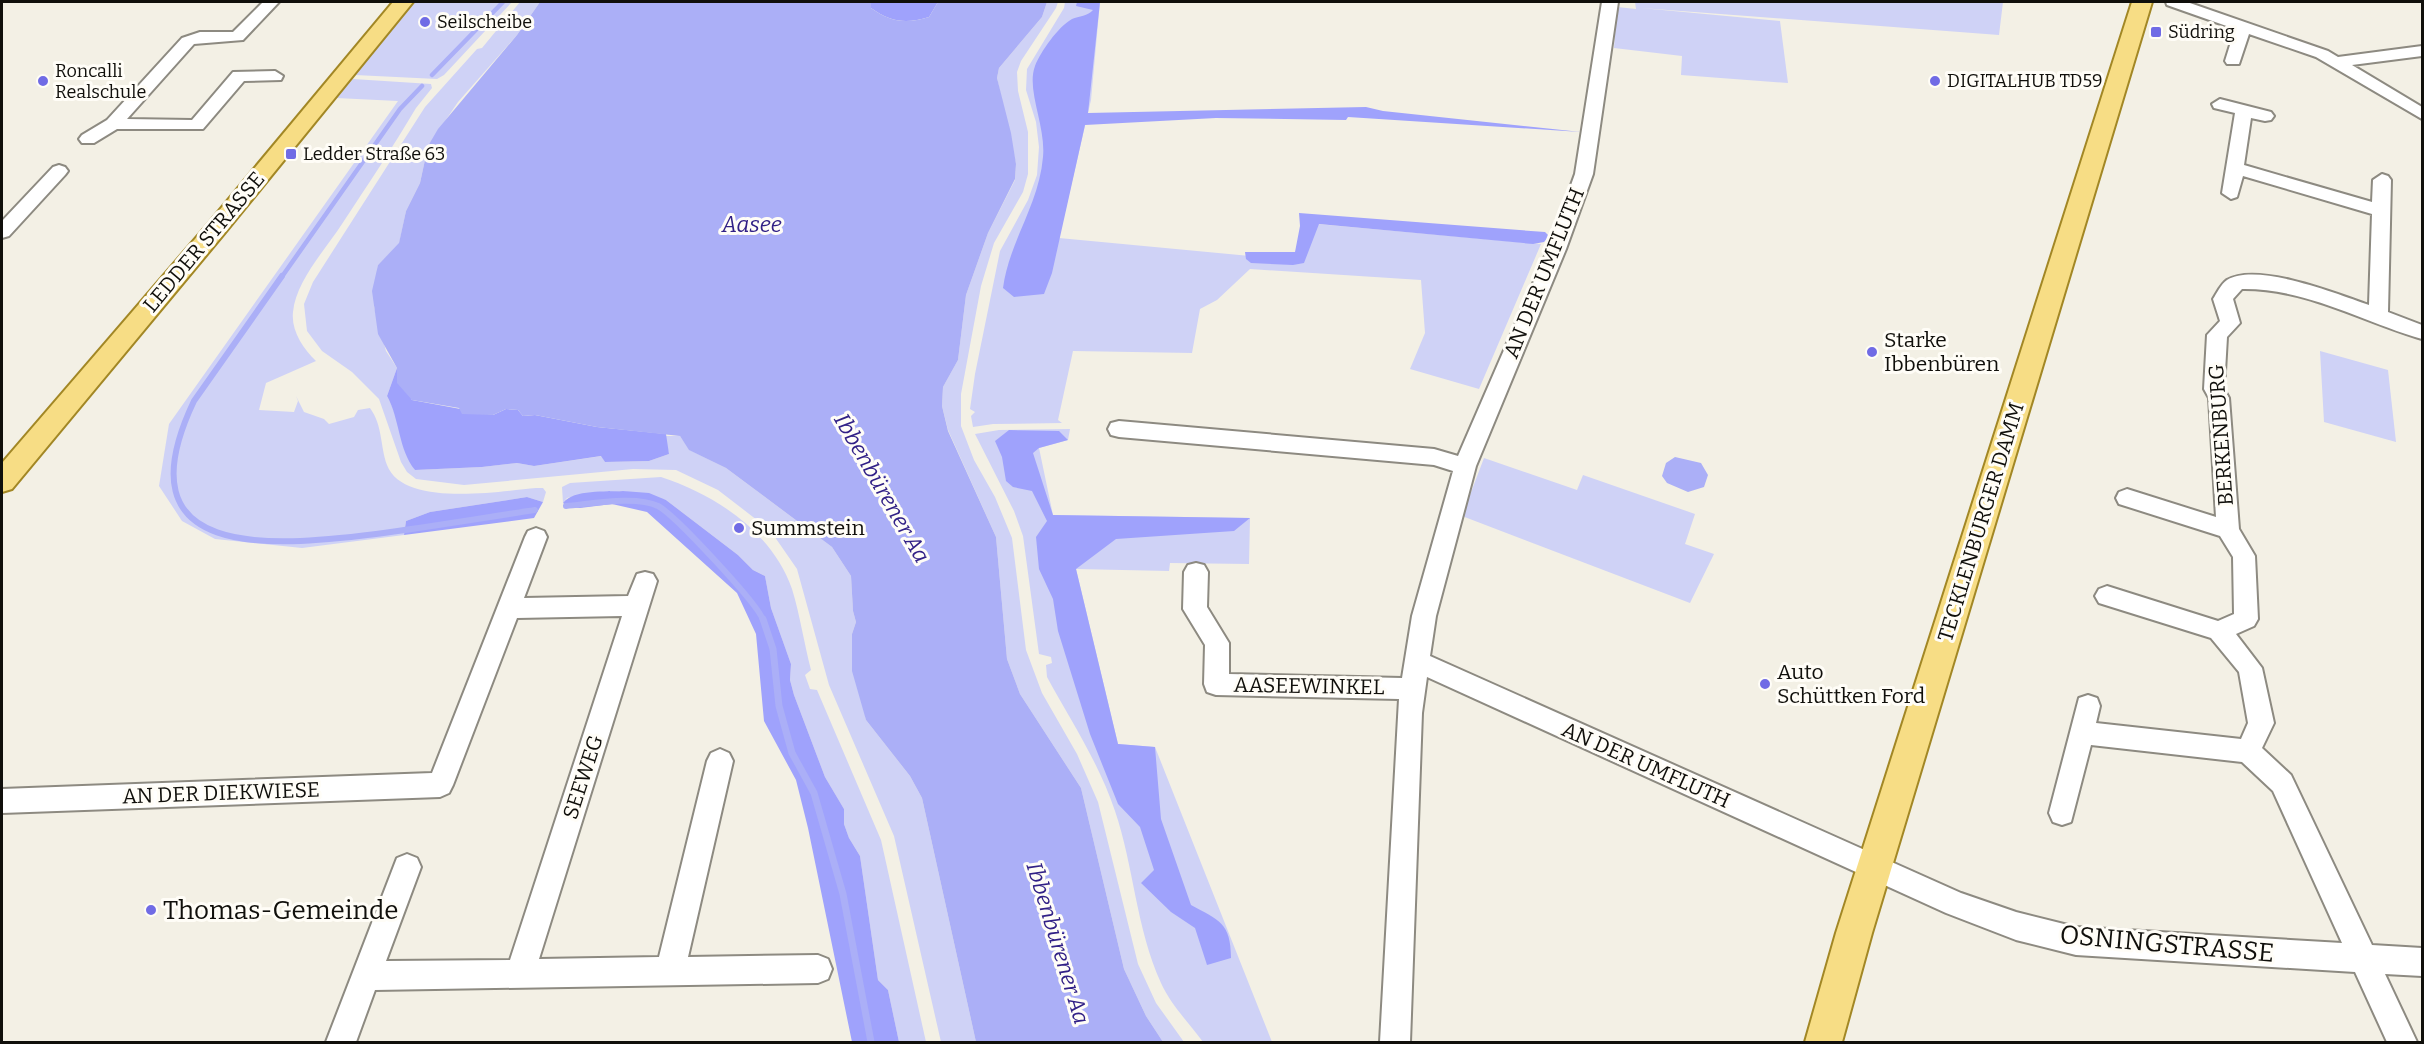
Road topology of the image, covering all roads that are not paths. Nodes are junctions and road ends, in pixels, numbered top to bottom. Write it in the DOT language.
graph roads {
  1 [pos="271,2"];
  2 [pos="403,2"];
  3 [pos="1610,2"];
  4 [pos="2142,2"];
  5 [pos="2173,2"];
  6 [pos="2243,27"];
  7 [pos="2422,51"];
  8 [pos="2233,62"];
  9 [pos="2335,62"];
  10 [pos="275,76"];
  11 [pos="2220,104"];
  12 [pos="2244,110"];
  13 [pos="2422,114"];
  14 [pos="2265,116"];
  15 [pos="113,124"];
  16 [pos="88,139"];
  17 [pos="2235,168"];
  18 [pos="59,171"];
  19 [pos="2382,180"];
  20 [pos="2231,193"];
  21 [pos="2381,211"];
  22 [pos="3,228"];
  23 [pos="2378,317"];
  24 [pos="2422,332"];
  25 [pos="1119,429"];
  26 [pos="1465,466"];
  27 [pos="2,481"];
  28 [pos="2127,498"];
  29 [pos="2228,530"];
  30 [pos="536,537"];
  31 [pos="1196,572"];
  32 [pos="645,581"];
  33 [pos="2107,596"];
  34 [pos="638,606"];
  35 [pos="509,608"];
  36 [pos="2219,632"];
  37 [pos="1418,662"];
  38 [pos="1413,689"];
  39 [pos="2088,706"];
  40 [pos="2083,733"];
  41 [pos="2248,751"];
  42 [pos="720,761"];
  43 [pos="2,801"];
  44 [pos="2062,813"];
  45 [pos="1875,866"];
  46 [pos="407,867"];
  47 [pos="2364,960"];
  48 [pos="2422,962"];
  49 [pos="818,969"];
  50 [pos="670,971"];
  51 [pos="520,973"];
  52 [pos="366,976"];
  53 [pos="340,1042"];
  54 [pos="1395,1042"];
  55 [pos="1823,1042"];
  56 [pos="2402,1042"];
  1 -- 15 [label="street"];
  2 -- 27 [label="main road, LEDDER STRASSE"];
  3 -- 26 [label="street, AN DER UMFLUTH"];
  4 -- 45 [label="main road, TECKLENBURGER DAMM"];
  5 -- 6 [label="street"];
  6 -- 8 [label="street"];
  6 -- 9 [label="street"];
  7 -- 9 [label="street"];
  9 -- 13 [label="street"];
  10 -- 15 [label="street"];
  11 -- 12 [label="street"];
  12 -- 14 [label="street"];
  12 -- 17 [label="street"];
  15 -- 16 [label="street"];
  17 -- 20 [label="street"];
  17 -- 21 [label="street"];
  18 -- 22 [label="street"];
  19 -- 21 [label="street"];
  21 -- 23 [label="street"];
  23 -- 24 [label="street, BERKENBURG"];
  23 -- 29 [label="street, BERKENBURG"];
  25 -- 26 [label="street"];
  26 -- 37 [label="street, AN DER UMFLUTH"];
  28 -- 29 [label="street, BERKENBURG"];
  29 -- 36 [label="street, BERKENBURG"];
  30 -- 35 [label="street"];
  31 -- 38 [label="street, AASEEWINKEL"];
  32 -- 34 [label="street, SEEWEG"];
  33 -- 36 [label="street"];
  34 -- 35 [label="street"];
  34 -- 51 [label="street, SEEWEG"];
  35 -- 43 [label="street, AN DER DIEKWIESE"];
  36 -- 41 [label="street"];
  37 -- 38 [label="street, AN DER UMFLUTH"];
  37 -- 45 [label="street, AN DER UMFLUTH"];
  38 -- 54 [label="street, AN DER UMFLUTH"];
  39 -- 40 [label="street"];
  40 -- 41 [label="street"];
  40 -- 44 [label="street"];
  41 -- 47 [label="street"];
  42 -- 50 [label="street"];
  45 -- 47 [label="street, OSNINGSTRASSE"];
  45 -- 55 [label="main road, TECKLENBURGER DAMM"];
  46 -- 52 [label="street"];
  47 -- 48 [label="street, OSNINGSTRASSE"];
  47 -- 56 [label="street"];
  49 -- 50 [label="street"];
  50 -- 51 [label="street"];
  51 -- 52 [label="street"];
  52 -- 53 [label="street"];
}
